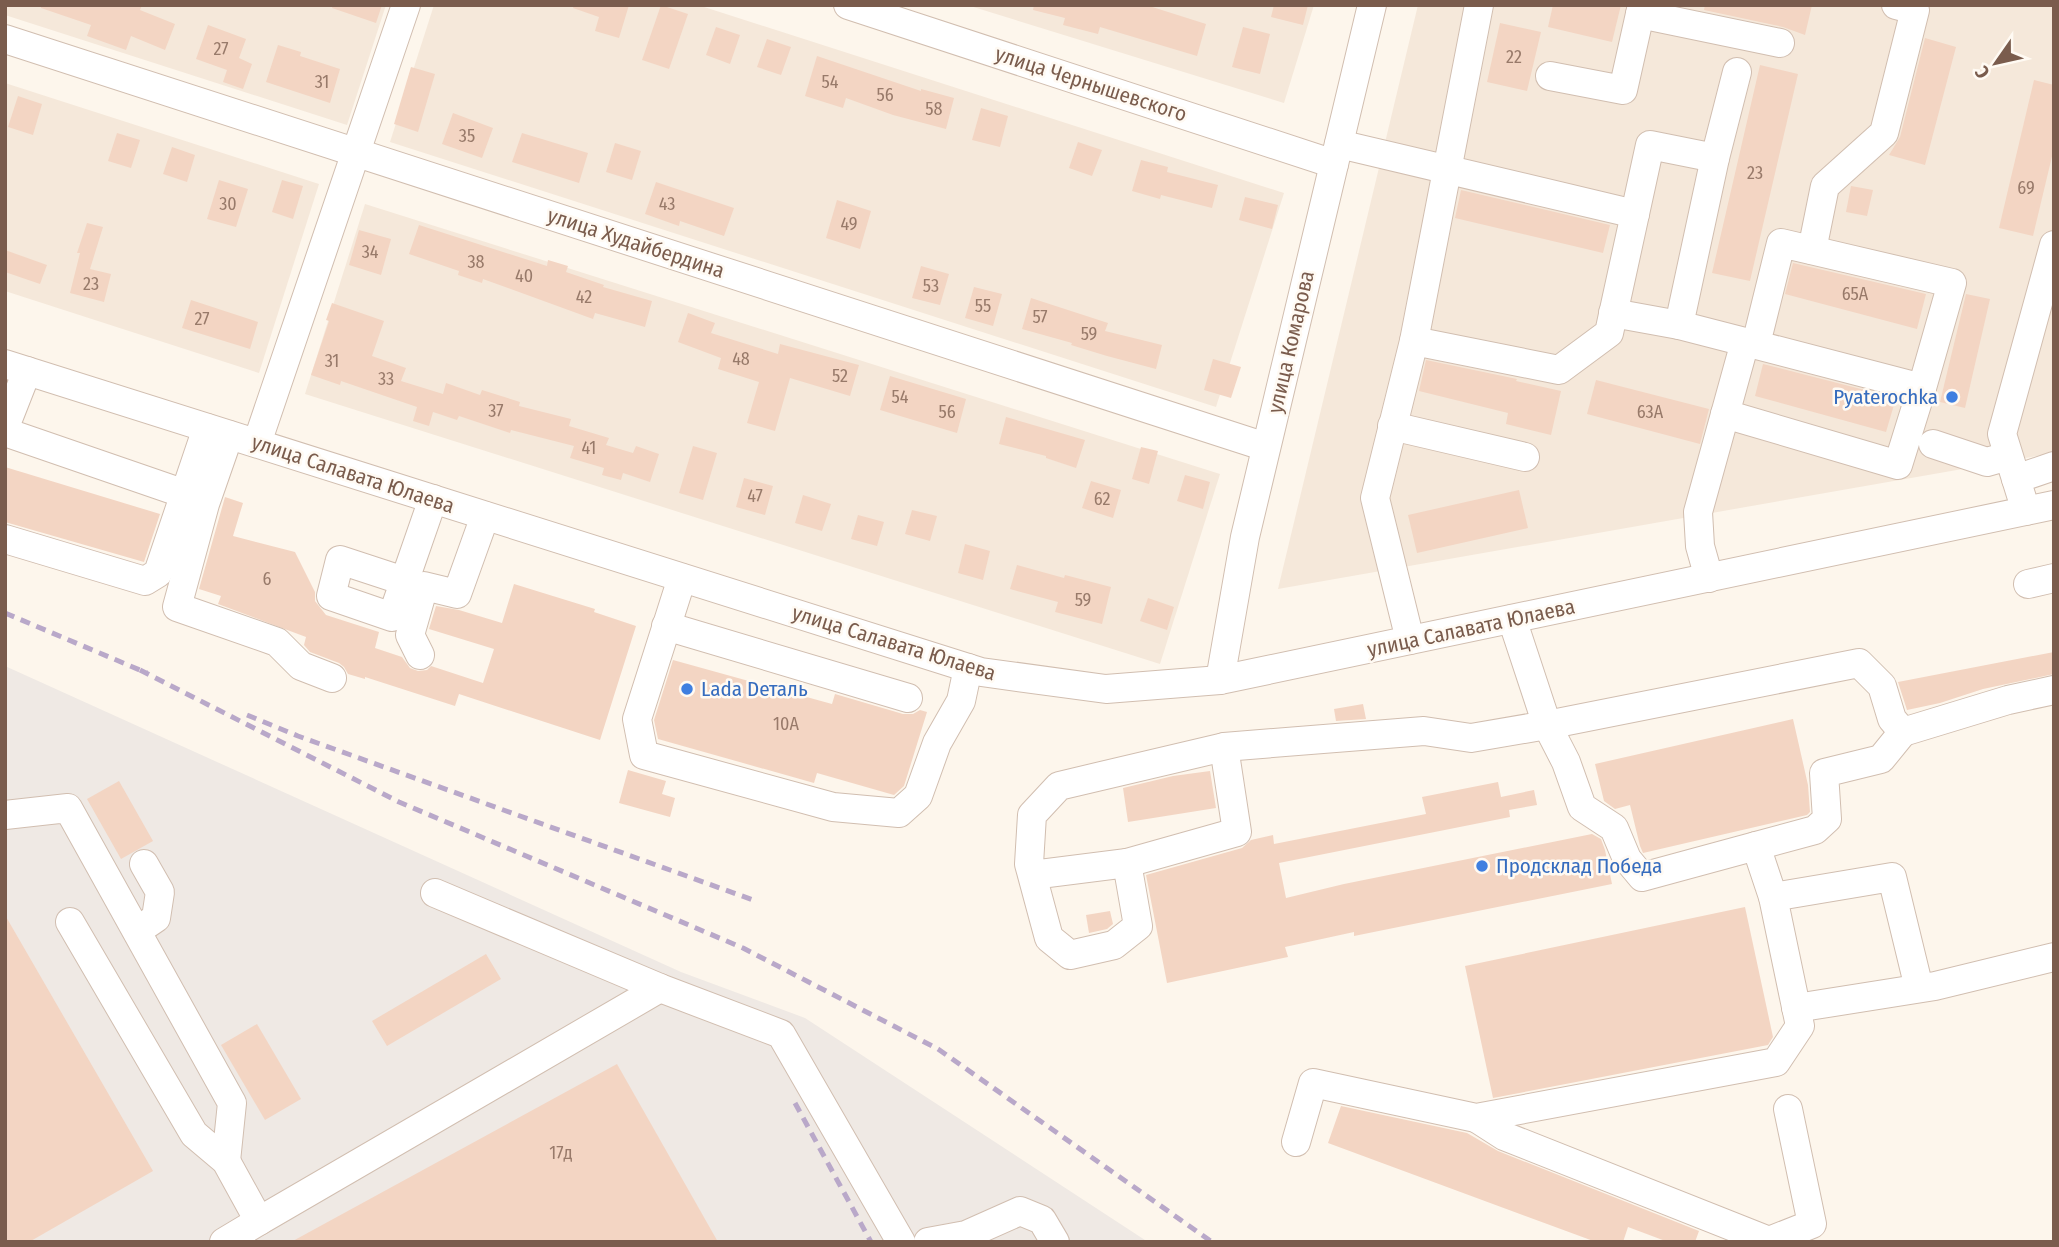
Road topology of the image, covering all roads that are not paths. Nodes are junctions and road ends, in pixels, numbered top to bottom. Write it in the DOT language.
graph roads {
  1 [pos="406,5"];
  2 [pos="848,5"];
  3 [pos="1372,5"];
  4 [pos="1479,5"];
  5 [pos="1896,5"];
  6 [pos="1641,10"];
  7 [pos="5,39"];
  8 [pos="1780,43"];
  9 [pos="1737,72"];
  10 [pos="1550,76"];
  11 [pos="356,153"];
  12 [pos="1336,154"];
  13 [pos="1715,158"];
  14 [pos="1446,169"];
  15 [pos="1635,214"];
  16 [pos="2054,245"];
  17 [pos="1812,250"];
  18 [pos="2045,308"];
  19 [pos="1613,313"];
  20 [pos="1679,325"];
  21 [pos="1414,341"];
  22 [pos="1751,343"];
  23 [pos="15,373"];
  24 [pos="1922,388"];
  25 [pos="1725,414"];
  26 [pos="1392,426"];
  27 [pos="5,430"];
  28 [pos="218,431"];
  29 [pos="257,443"];
  30 [pos="1934,444"];
  31 [pos="1266,447"];
  32 [pos="1525,457"];
  33 [pos="2054,466"];
  34 [pos="2012,468"];
  35 [pos="185,494"];
  36 [pos="433,499"];
  37 [pos="2054,505"];
  38 [pos="2026,511"];
  39 [pos="485,516"];
  40 [pos="5,539"];
  41 [pos="682,578"];
  42 [pos="1709,578"];
  43 [pos="404,581"];
  44 [pos="1512,619"];
  45 [pos="666,626"];
  46 [pos="1410,640"];
  47 [pos="420,654"];
  48 [pos="968,668"];
  49 [pos="332,678"];
  50 [pos="1220,680"];
  51 [pos="2054,690"];
  52 [pos="908,698"];
  53 [pos="1548,725"];
  54 [pos="1903,732"];
  55 [pos="1224,747"];
  56 [pos="5,815"];
  57 [pos="1756,846"];
  58 [pos="1127,863"];
  59 [pos="144,864"];
  60 [pos="1032,876"];
  61 [pos="435,894"];
  62 [pos="1773,897"];
  63 [pos="70,922"];
  64 [pos="137,931"];
  65 [pos="2054,957"];
  66 [pos="660,988"];
  67 [pos="1919,988"];
  68 [pos="1796,1008"];
  69 [pos="1788,1109"];
  70 [pos="1476,1118"];
  71 [pos="1296,1142"];
  72 [pos="226,1161"];
  73 [pos="259,1221"];
  74 [pos="224,1242"];
  75 [pos="901,1242"];
  76 [pos="928,1242"];
  77 [pos="1055,1242"];
  1 -- 11 [label="street"];
  2 -- 12 [label="street, улица Чернышевского"];
  3 -- 12 [label="street, улица Комарова"];
  4 -- 14 [label="street"];
  5 -- 17 [label="street"];
  6 -- 8 [label="street"];
  6 -- 10 [label="street"];
  7 -- 11 [label="street, улица Худайбердина"];
  9 -- 13 [label="street"];
  11 -- 29 [label="street"];
  11 -- 31 [label="street, улица Худайбердина"];
  12 -- 14 [label="street, улица Чернышевского"];
  12 -- 31 [label="street, улица Комарова"];
  13 -- 15 [label="street"];
  13 -- 20 [label="street"];
  14 -- 15 [label="street, улица Чернышевского"];
  14 -- 21 [label="street"];
  15 -- 19 [label="street"];
  16 -- 18 [label="street"];
  17 -- 22 [label="street"];
  17 -- 24 [label="street"];
  18 -- 34 [label="street"];
  19 -- 20 [label="street"];
  19 -- 21 [label="street"];
  20 -- 22 [label="street"];
  21 -- 26 [label="street"];
  22 -- 24 [label="street"];
  22 -- 25 [label="street"];
  23 -- 27 [label="street"];
  23 -- 28 [label="street, улица Салавата Юлаева"];
  24 -- 25 [label="street"];
  25 -- 42 [label="street"];
  26 -- 32 [label="street"];
  26 -- 46 [label="street"];
  27 -- 35 [label="street"];
  28 -- 29 [label="street, улица Салавата Юлаева"];
  28 -- 35 [label="street"];
  28 -- 49 [label="street"];
  29 -- 36 [label="street, улица Салавата Юлаева"];
  30 -- 34 [label="street"];
  31 -- 50 [label="street, улица Комарова"];
  33 -- 34 [label="street"];
  34 -- 38 [label="street"];
  35 -- 40 [label="street"];
  36 -- 39 [label="street, улица Салавата Юлаева"];
  36 -- 43 [label="street"];
  37 -- 38 [label="street, улица Салавата Юлаева"];
  38 -- 42 [label="street, улица Салавата Юлаева"];
  39 -- 41 [label="street, улица Салавата Юлаева"];
  39 -- 47 [label="street"];
  41 -- 45 [label="street"];
  41 -- 48 [label="street, улица Салавата Юлаева"];
  42 -- 44 [label="street, улица Салавата Юлаева"];
  44 -- 46 [label="street, улица Салавата Юлаева"];
  44 -- 53 [label="street"];
  45 -- 48 [label="street"];
  45 -- 52 [label="street"];
  46 -- 50 [label="street, улица Салавата Юлаева"];
  48 -- 50 [label="street, улица Салавата Юлаева"];
  51 -- 54 [label="street"];
  53 -- 54 [label="street"];
  53 -- 55 [label="street"];
  53 -- 57 [label="street"];
  54 -- 57 [label="street"];
  55 -- 58 [label="street"];
  55 -- 60 [label="street"];
  56 -- 64 [label="street"];
  57 -- 62 [label="street"];
  58 -- 60 [label="street"];
  58 -- 60 [label="street"];
  59 -- 64 [label="street"];
  61 -- 66 [label="street"];
  62 -- 67 [label="street"];
  62 -- 68 [label="street"];
  63 -- 72 [label="street"];
  64 -- 72 [label="street"];
  65 -- 67 [label="street"];
  66 -- 73 [label="street"];
  66 -- 75 [label="street"];
  67 -- 68 [label="street"];
  68 -- 70 [label="street"];
  69 -- 70 [label="street"];
  70 -- 71 [label="street"];
  72 -- 73 [label="street"];
  73 -- 74 [label="street"];
  76 -- 77 [label="street"];
}
